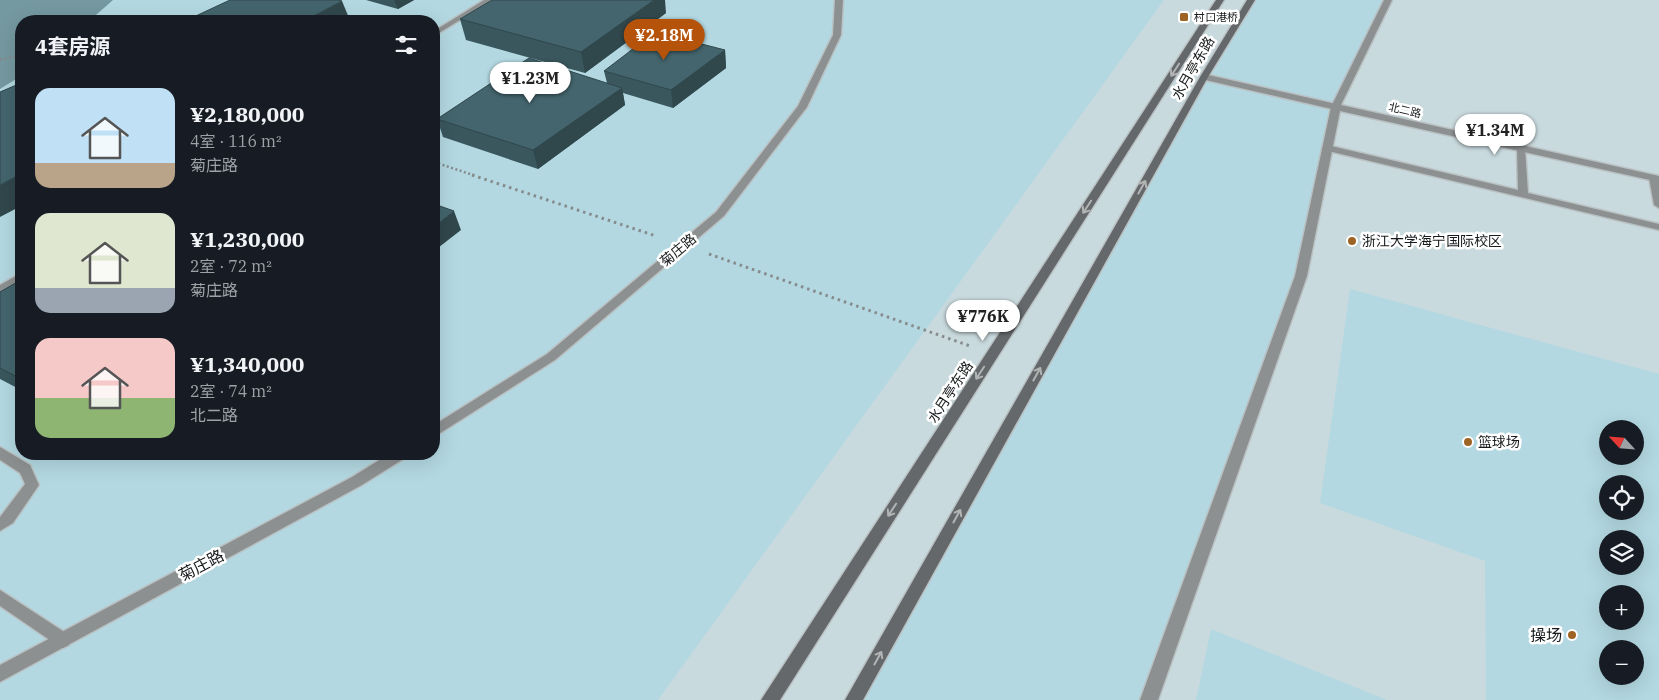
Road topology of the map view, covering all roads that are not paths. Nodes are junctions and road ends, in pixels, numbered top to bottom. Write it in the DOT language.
graph roads {
  1 [pos="489,0"];
  2 [pos="839,0"];
  3 [pos="1220,0"];
  4 [pos="1251,0"];
  5 [pos="1388,0"];
  6 [pos="440,30"];
  7 [pos="1204,77"];
  8 [pos="1336,107"];
  9 [pos="1327,148"];
  10 [pos="1522,150"];
  11 [pos="1657,178"];
  12 [pos="1523,194"];
  13 [pos="1659,206"];
  14 [pos="1659,226"];
  15 [pos="15,281"];
  16 [pos="0,290"];
  17 [pos="440,428"];
  18 [pos="0,454"];
  19 [pos="391,460"];
  20 [pos="0,525"];
  21 [pos="0,597"];
  22 [pos="63,640"];
  23 [pos="0,674"];
  24 [pos="770,700"];
  25 [pos="854,700"];
  26 [pos="1149,700"];
  1 -- 6 [label="street"];
  2 -- 17 [label="street, 菊庄路"];
  3 -- 24 [label="main road, 水月亭东路, one-way"];
  4 -- 7 [label="main road, 水月亭东路"];
  5 -- 8 [label="street"];
  7 -- 8 [label="street, 北二路"];
  25 -- 7 [label="main road, 水月亭东路, one-way"];
  8 -- 9 [label="street"];
  8 -- 10 [label="street, 北二路"];
  9 -- 12 [label="street"];
  9 -- 26 [label="street"];
  10 -- 11 [label="street, 北二路"];
  10 -- 12 [label="street"];
  11 -- 13 [label="street"];
  12 -- 14 [label="street"];
  15 -- 16 [label="street"];
  18 -- 20 [label="street"];
  19 -- 22 [label="street, 菊庄路"];
  21 -- 22 [label="street"];
  22 -- 23 [label="street, 菊庄路"];
}
